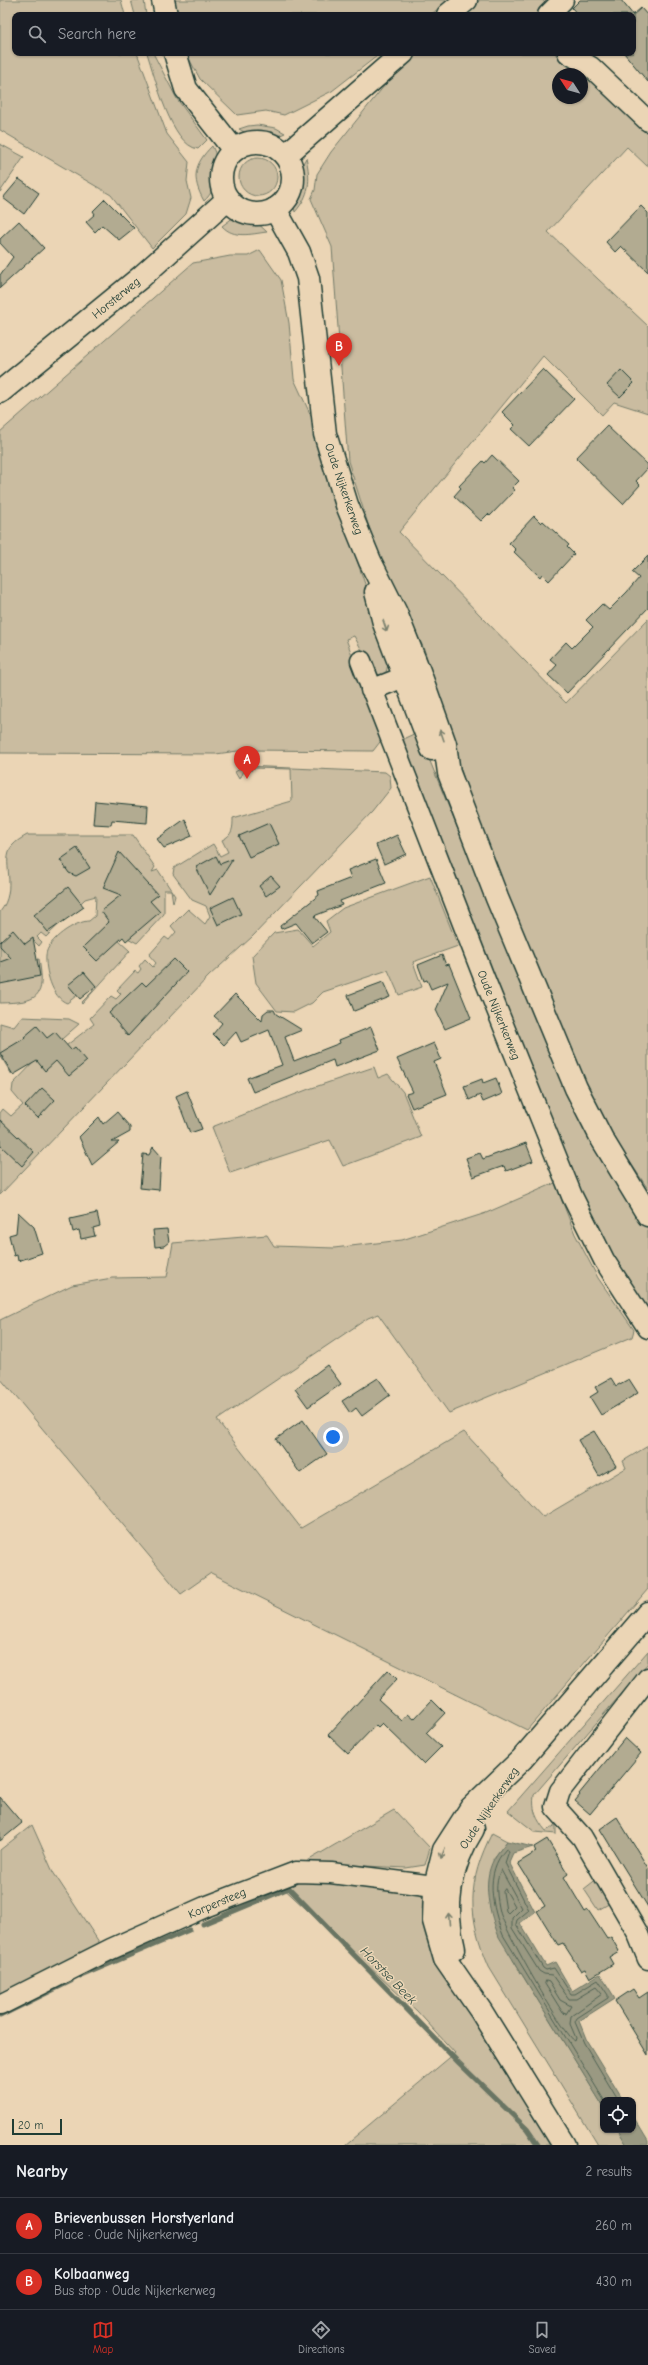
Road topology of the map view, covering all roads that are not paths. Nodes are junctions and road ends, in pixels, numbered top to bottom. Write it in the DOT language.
graph roads {
  1 [pos="163,0"];
  2 [pos="466,0"];
  3 [pos="563,0"];
  4 [pos="165,12"];
  5 [pos="452,12"];
  6 [pos="551,12"];
  7 [pos="176,56"];
  8 [pos="400,56"];
  9 [pos="573,56"];
  10 [pos="648,122"];
  11 [pos="234,150"];
  12 [pos="286,155"];
  13 [pos="228,199"];
  14 [pos="275,209"];
  15 [pos="0,392"];
  16 [pos="361,661"];
  17 [pos="412,674"];
  18 [pos="371,690"];
  19 [pos="628,1179"];
  20 [pos="648,1202"];
  21 [pos="648,1215"];
  22 [pos="648,1328"];
  23 [pos="648,1613"];
  24 [pos="648,1678"];
  25 [pos="442,1887"];
  26 [pos="642,1928"];
  27 [pos="648,1959"];
  28 [pos="0,2005"];
  29 [pos="564,2145"];
  1 -- 4 [label="street"];
  2 -- 5 [label="street"];
  3 -- 6 [label="street"];
  7 -- 11 [label="street"];
  8 -- 12 [label="street"];
  9 -- 10 [label="street"];
  11 -- 12 [label="street"];
  11 -- 13 [label="street"];
  12 -- 14 [label="street"];
  13 -- 14 [label="street"];
  13 -- 15 [label="street, Horsterweg"];
  14 -- 17 [label="street, Oude Nijkerkerweg"];
  16 -- 18 [label="street, Oude Nijkerkerweg"];
  17 -- 18 [label="street"];
  17 -- 19 [label="street, Oude Nijkerkerweg"];
  18 -- 22 [label="street, Oude Nijkerkerweg"];
  19 -- 20 [label="street, Oude Nijkerkerweg"];
  19 -- 21 [label="street, Oude Nijkerkerweg"];
  23 -- 25 [label="street, Oude Nijkerkerweg"];
  24 -- 26 [label="street"];
  25 -- 28 [label="street, Korpersteeg"];
  25 -- 29 [label="street, Oude Nijkerkerweg"];
  26 -- 27 [label="street"];
}
